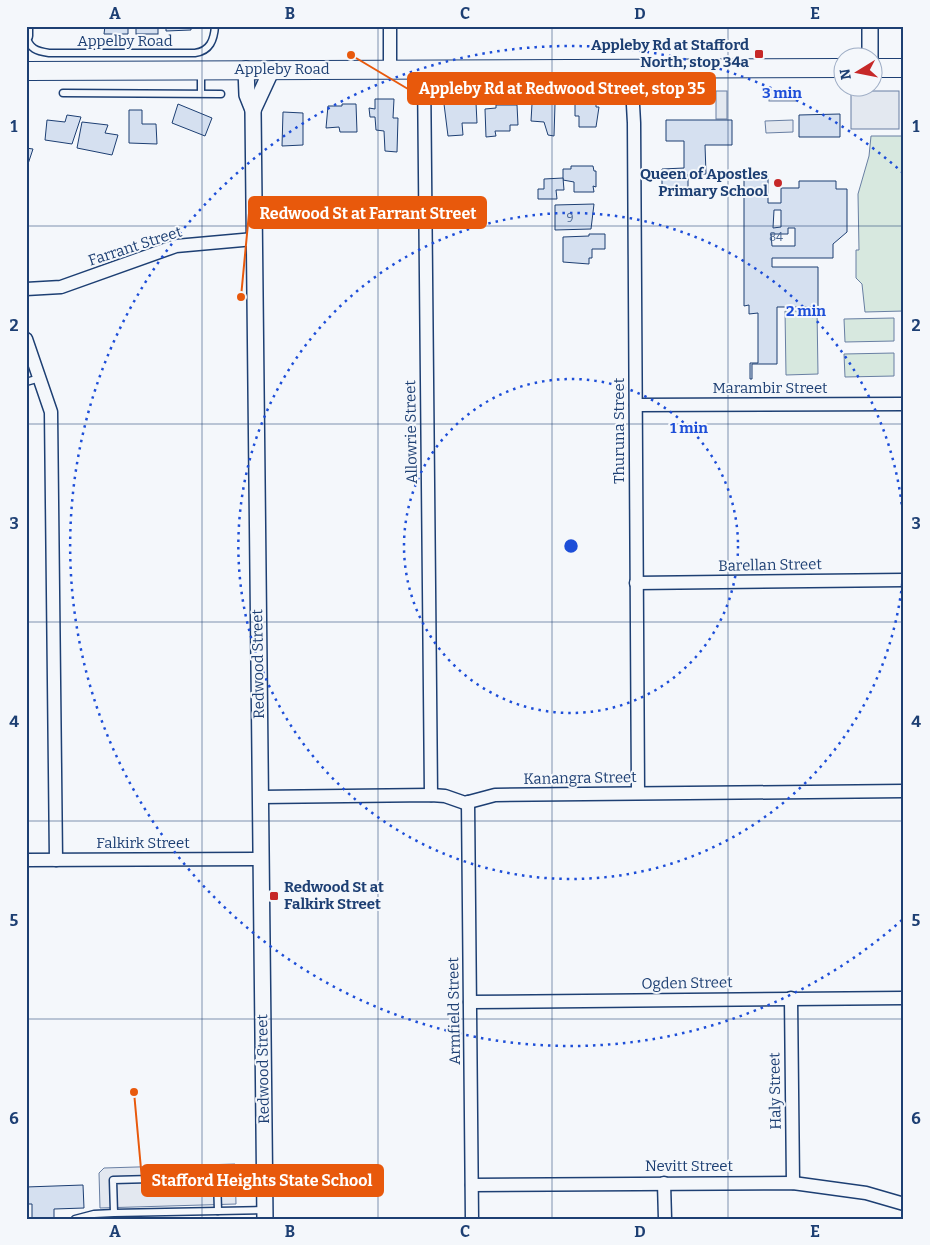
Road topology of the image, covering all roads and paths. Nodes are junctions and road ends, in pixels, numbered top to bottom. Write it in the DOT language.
graph roads {
  1 [pos="26,26"];
  2 [pos="215,26"];
  3 [pos="390,26"];
  4 [pos="870,26"];
  5 [pos="26,36"];
  6 [pos="870,48"];
  7 [pos="832,68"];
  8 [pos="882,68"];
  9 [pos="904,68"];
  10 [pos="246,69"];
  11 [pos="272,69"];
  12 [pos="390,69"];
  13 [pos="424,69"];
  14 [pos="631,69"];
  15 [pos="201,70"];
  16 [pos="26,71"];
  17 [pos="201,92"];
  18 [pos="63,93"];
  19 [pos="222,94"];
  20 [pos="252,110"];
  21 [pos="254,239"];
  22 [pos="26,288"];
  23 [pos="26,339"];
  24 [pos="40,378"];
  25 [pos="26,382"];
  26 [pos="904,404"];
  27 [pos="636,405"];
  28 [pos="904,580"];
  29 [pos="636,583"];
  30 [pos="904,791"];
  31 [pos="638,793"];
  32 [pos="431,795"];
  33 [pos="260,797"];
  34 [pos="468,802"];
  35 [pos="261,859"];
  36 [pos="26,860"];
  37 [pos="56,860"];
  38 [pos="791,998"];
  39 [pos="904,998"];
  40 [pos="470,1002"];
  41 [pos="264,1176"];
  42 [pos="217,1178"];
  43 [pos="664,1183"];
  44 [pos="793,1183"];
  45 [pos="472,1185"];
  46 [pos="904,1204"];
  47 [pos="218,1211"];
  48 [pos="114,1213"];
  49 [pos="265,1214"];
  50 [pos="75,1219"];
  51 [pos="472,1219"];
  52 [pos="665,1219"];
  1 -- 5 [label="street"];
  2 -- 5 [label="lane, Appelby Road"];
  3 -- 12 [label="street"];
  4 -- 6 [label="street"];
  7 -- 14 [label="main road, Appleby Road"];
  8 -- 9 [label="main road"];
  10 -- 11 [label="main road, Appleby Road"];
  10 -- 15 [label="main road, Appleby Road"];
  10 -- 20 [label="street, Redwood Street"];
  11 -- 12 [label="main road, Appleby Road"];
  11 -- 20 [label="street, Redwood Street"];
  12 -- 13 [label="main road, Appleby Road"];
  13 -- 14 [label="main road, Appleby Road"];
  13 -- 32 [label="street, Allowrie Street"];
  14 -- 27 [label="street, Thuruna Street"];
  15 -- 16 [label="main road, Appleby Road"];
  15 -- 17 [label="lane"];
  17 -- 18 [label="lane, Appleby Road"];
  17 -- 19 [label="lane, Appleby Road"];
  20 -- 21 [label="street, Redwood Street"];
  21 -- 22 [label="street, Farrant Street"];
  21 -- 33 [label="street, Redwood Street"];
  23 -- 24 [label="street"];
  24 -- 25 [label="lane"];
  24 -- 37 [label="street"];
  26 -- 27 [label="street, Marambir Street"];
  27 -- 29 [label="street, Thuruna Street"];
  28 -- 29 [label="street, Barellan Street"];
  29 -- 31 [label="street, Thuruna Street"];
  30 -- 31 [label="street, Kanangra Street"];
  31 -- 34 [label="street, Kanangra Street"];
  32 -- 33 [label="street, Kanangra Street"];
  32 -- 34 [label="street, Kanangra Street"];
  33 -- 35 [label="street, Redwood Street"];
  34 -- 40 [label="street, Armfield Street"];
  35 -- 37 [label="street, Falkirk Street"];
  35 -- 41 [label="street, Redwood Street"];
  36 -- 37 [label="street, Falkirk Street"];
  38 -- 39 [label="street, Ogden Street"];
  38 -- 40 [label="street, Ogden Street"];
  38 -- 44 [label="street, Haly Street"];
  40 -- 45 [label="street, Armfield Street"];
  41 -- 42 [label="lane"];
  41 -- 49 [label="street, Redwood Street"];
  42 -- 47 [label="lane"];
  42 -- 48 [label="lane"];
  43 -- 44 [label="street, Nevitt Street"];
  43 -- 45 [label="street, Nevitt Street"];
  43 -- 52 [label="street"];
  44 -- 46 [label="street, Nevitt Street"];
  45 -- 51 [label="street, Armfield Street"];
  47 -- 48 [label="lane"];
  47 -- 49 [label="lane"];
  48 -- 50 [label="lane"];
}
